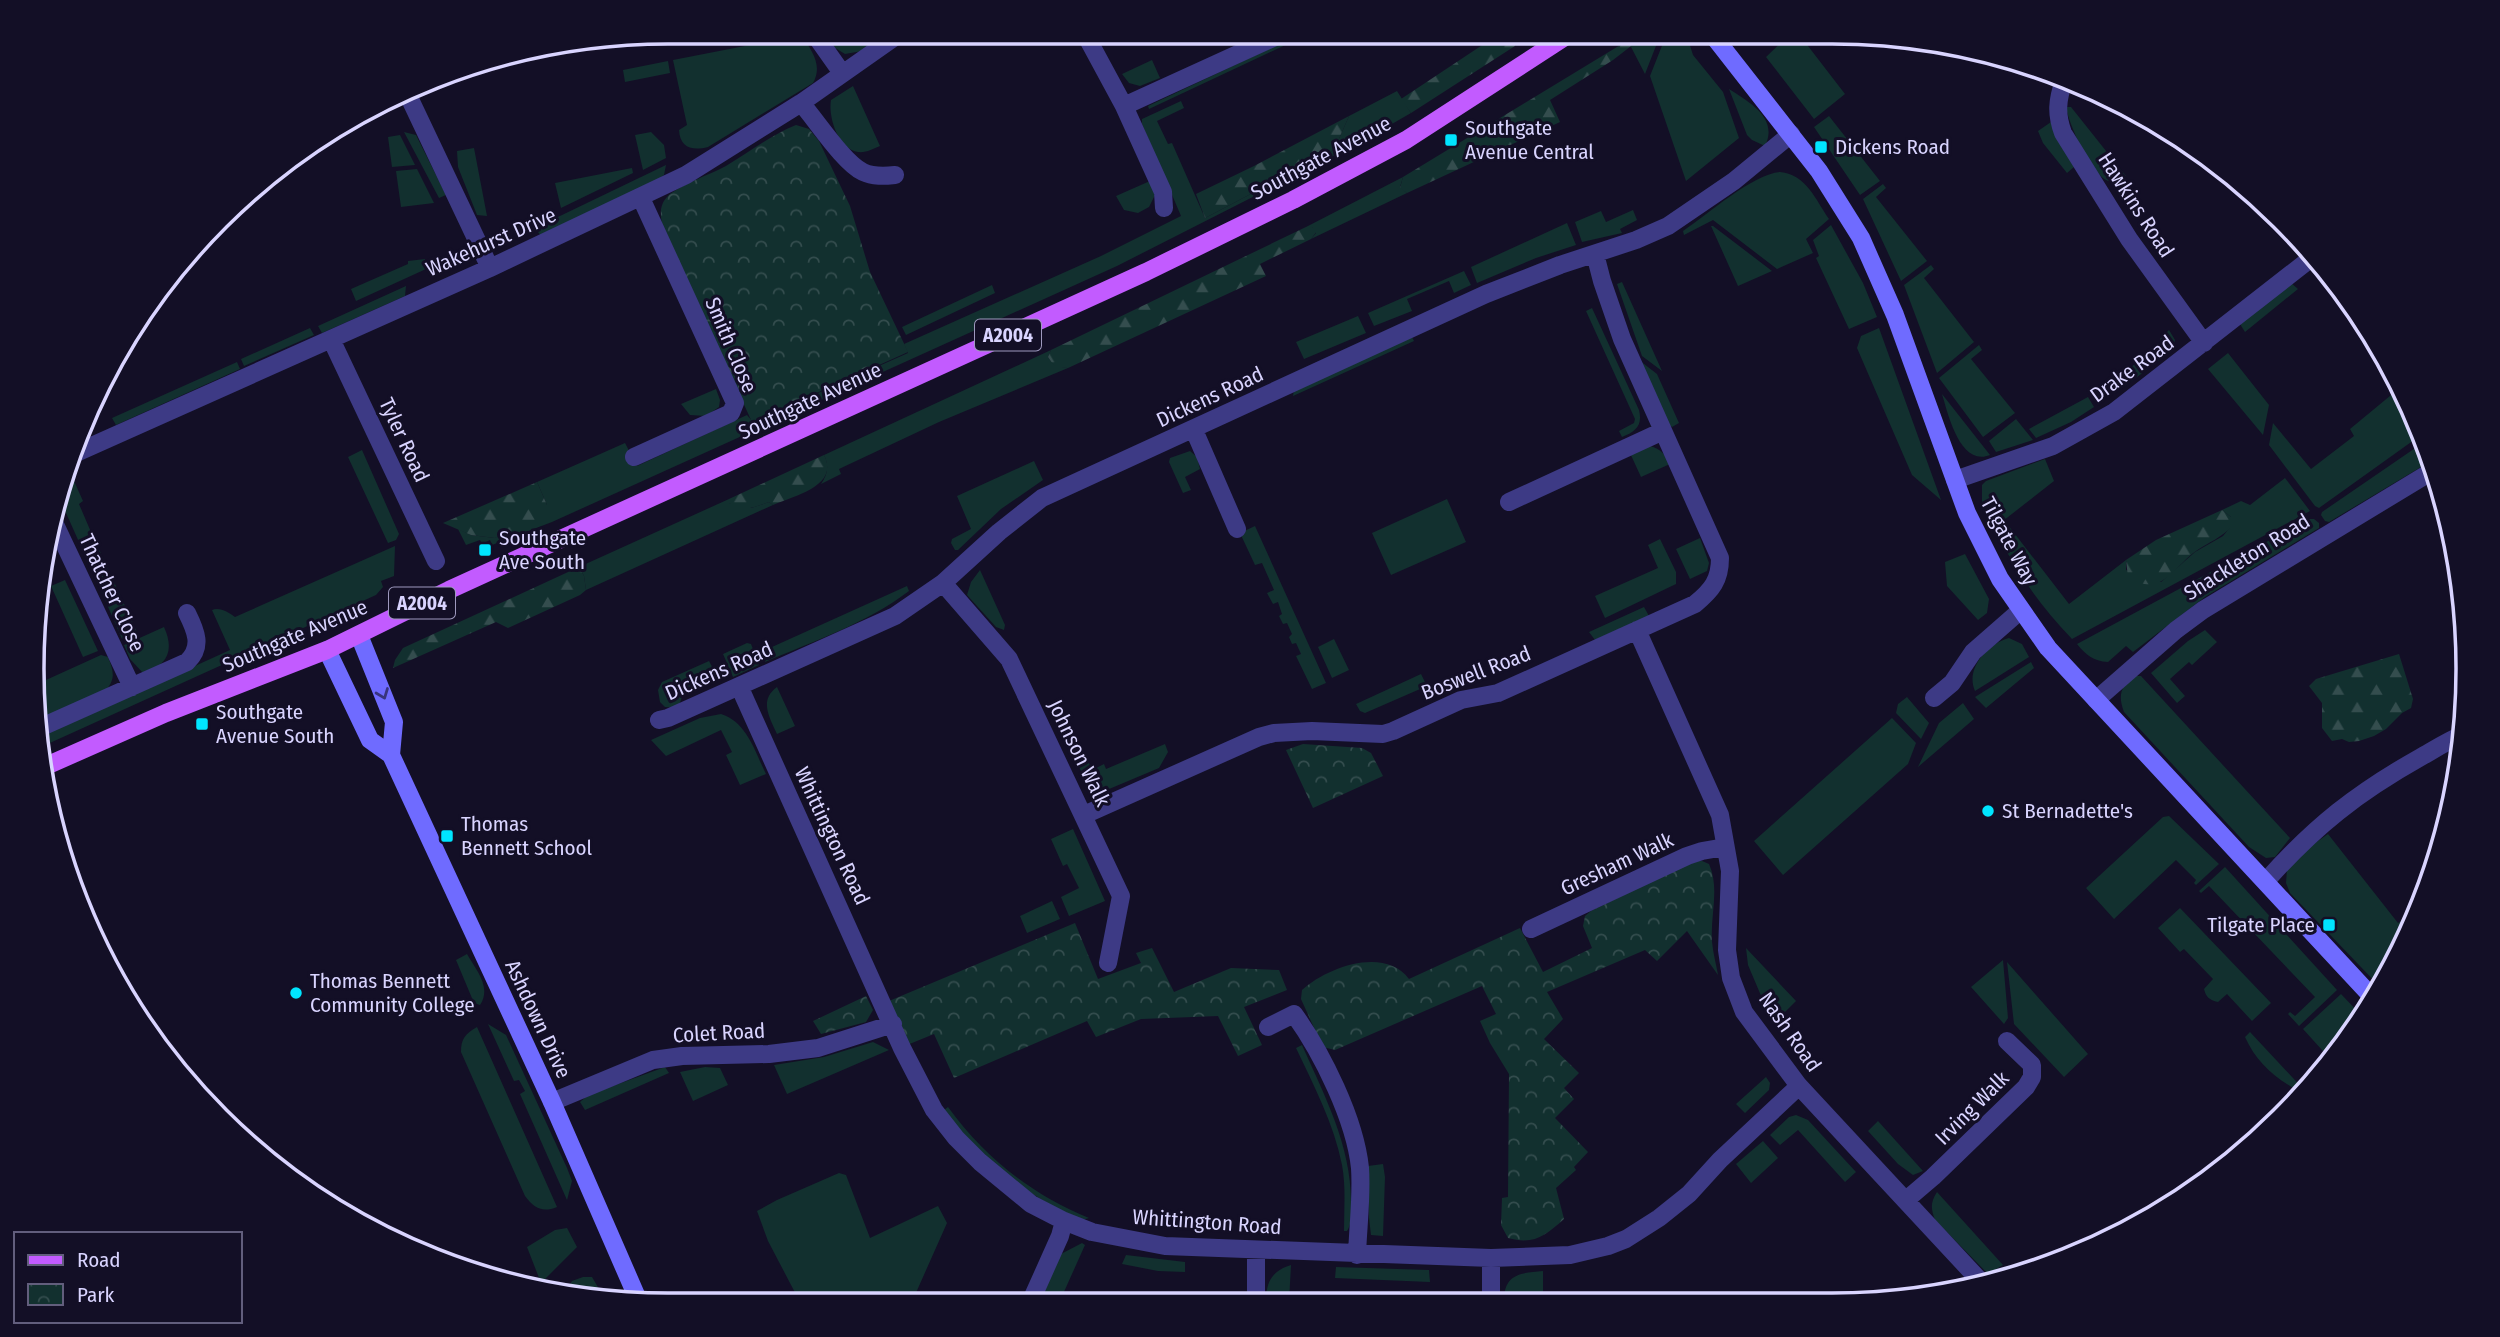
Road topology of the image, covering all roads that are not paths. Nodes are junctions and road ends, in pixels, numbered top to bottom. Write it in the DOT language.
graph roads {
  1 [pos="821,44"];
  2 [pos="884,44"];
  3 [pos="1090,44"];
  4 [pos="1260,44"];
  5 [pos="1554,44"];
  6 [pos="1720,44"];
  7 [pos="842,73"];
  8 [pos="2062,88"];
  9 [pos="410,100"];
  10 [pos="801,103"];
  11 [pos="1124,106"];
  12 [pos="1791,134"];
  13 [pos="895,175"];
  14 [pos="641,198"];
  15 [pos="1164,208"];
  16 [pos="1595,254"];
  17 [pos="2306,263"];
  18 [pos="490,268"];
  19 [pos="331,339"];
  20 [pos="2204,343"];
  21 [pos="1194,430"];
  22 [pos="1663,430"];
  23 [pos="86,443"];
  24 [pos="634,457"];
  25 [pos="2425,475"];
  26 [pos="1955,480"];
  27 [pos="1509,502"];
  28 [pos="1237,529"];
  29 [pos="59,533"];
  30 [pos="436,561"];
  31 [pos="943,583"];
  32 [pos="2021,610"];
  33 [pos="187,613"];
  34 [pos="1637,630"];
  35 [pos="359,635"];
  36 [pos="327,650"];
  37 [pos="132,687"];
  38 [pos="740,688"];
  39 [pos="1934,698"];
  40 [pos="2096,699"];
  41 [pos="659,720"];
  42 [pos="47,725"];
  43 [pos="2452,741"];
  44 [pos="391,755"];
  45 [pos="51,764"];
  46 [pos="1084,815"];
  47 [pos="1725,848"];
  48 [pos="2266,881"];
  49 [pos="1531,929"];
  50 [pos="1108,963"];
  51 [pos="2367,991"];
  52 [pos="893,1024"];
  53 [pos="1268,1027"];
  54 [pos="2007,1041"];
  55 [pos="1799,1086"];
  56 [pos="552,1102"];
  57 [pos="1906,1200"];
  58 [pos="1064,1221"];
  59 [pos="1256,1250"];
  60 [pos="1357,1255"];
  61 [pos="1491,1258"];
  62 [pos="1976,1276"];
  63 [pos="635,1292"];
  64 [pos="1034,1293"];
  65 [pos="1256,1293"];
  66 [pos="1491,1293"];
  1 -- 7 [label="street"];
  2 -- 7 [label="street, Wakehurst Drive"];
  3 -- 11 [label="street"];
  4 -- 11 [label="street"];
  5 -- 35 [label="main road, Southgate Avenue / A2004"];
  6 -- 12 [label="street, Tilgate Way"];
  7 -- 10 [label="street, Wakehurst Drive"];
  8 -- 20 [label="street, Hawkins Road"];
  9 -- 18 [label="street"];
  10 -- 13 [label="street"];
  10 -- 14 [label="street, Wakehurst Drive"];
  11 -- 15 [label="street"];
  12 -- 16 [label="street, Dickens Road"];
  12 -- 26 [label="street, Tilgate Way"];
  14 -- 18 [label="street, Wakehurst Drive"];
  14 -- 24 [label="street, Smith Close"];
  16 -- 21 [label="street, Dickens Road"];
  16 -- 22 [label="street, Boswell Road"];
  17 -- 20 [label="street, Drake Road"];
  18 -- 19 [label="street, Wakehurst Drive"];
  19 -- 23 [label="street, Wakehurst Drive"];
  19 -- 30 [label="street, Tyler Road"];
  20 -- 26 [label="street, Drake Road"];
  21 -- 28 [label="street"];
  21 -- 31 [label="street, Dickens Road"];
  22 -- 27 [label="street"];
  22 -- 34 [label="street, Boswell Road"];
  25 -- 40 [label="street, Shackleton Road"];
  26 -- 32 [label="street, Tilgate Way"];
  29 -- 37 [label="street, Thatcher Close"];
  31 -- 38 [label="street, Dickens Road"];
  31 -- 46 [label="street, Johnson Walk"];
  32 -- 39 [label="street"];
  32 -- 40 [label="street, Tilgate Way"];
  33 -- 37 [label="street, Thatcher Close"];
  34 -- 46 [label="street, Boswell Road"];
  34 -- 47 [label="street, Nash Road"];
  35 -- 36 [label="main road, Southgate Avenue / A2004"];
  35 -- 44 [label="street, Ashdown Drive, one-way"];
  36 -- 44 [label="street, Ashdown Drive"];
  36 -- 45 [label="main road, Southgate Avenue / A2004"];
  37 -- 42 [label="street, Thatcher Close"];
  38 -- 41 [label="street, Dickens Road"];
  38 -- 52 [label="street, Whittington Road"];
  40 -- 48 [label="street, Tilgate Way"];
  43 -- 48 [label="street"];
  44 -- 56 [label="street, Ashdown Drive"];
  46 -- 50 [label="street, Johnson Walk"];
  47 -- 49 [label="street, Gresham Walk"];
  47 -- 55 [label="street, Nash Road"];
  48 -- 51 [label="street, Tilgate Way"];
  52 -- 56 [label="street, Colet Road"];
  52 -- 58 [label="street, Whittington Road"];
  53 -- 60 [label="street"];
  54 -- 57 [label="street, Irving Walk"];
  55 -- 57 [label="street, Nash Road"];
  55 -- 61 [label="street, Whittington Road"];
  56 -- 63 [label="street, Ashdown Drive"];
  57 -- 62 [label="street, Nash Road"];
  58 -- 59 [label="street, Whittington Road"];
  58 -- 64 [label="street"];
  59 -- 60 [label="street, Whittington Road"];
  59 -- 65 [label="street"];
  60 -- 61 [label="street, Whittington Road"];
  61 -- 66 [label="street"];
}
